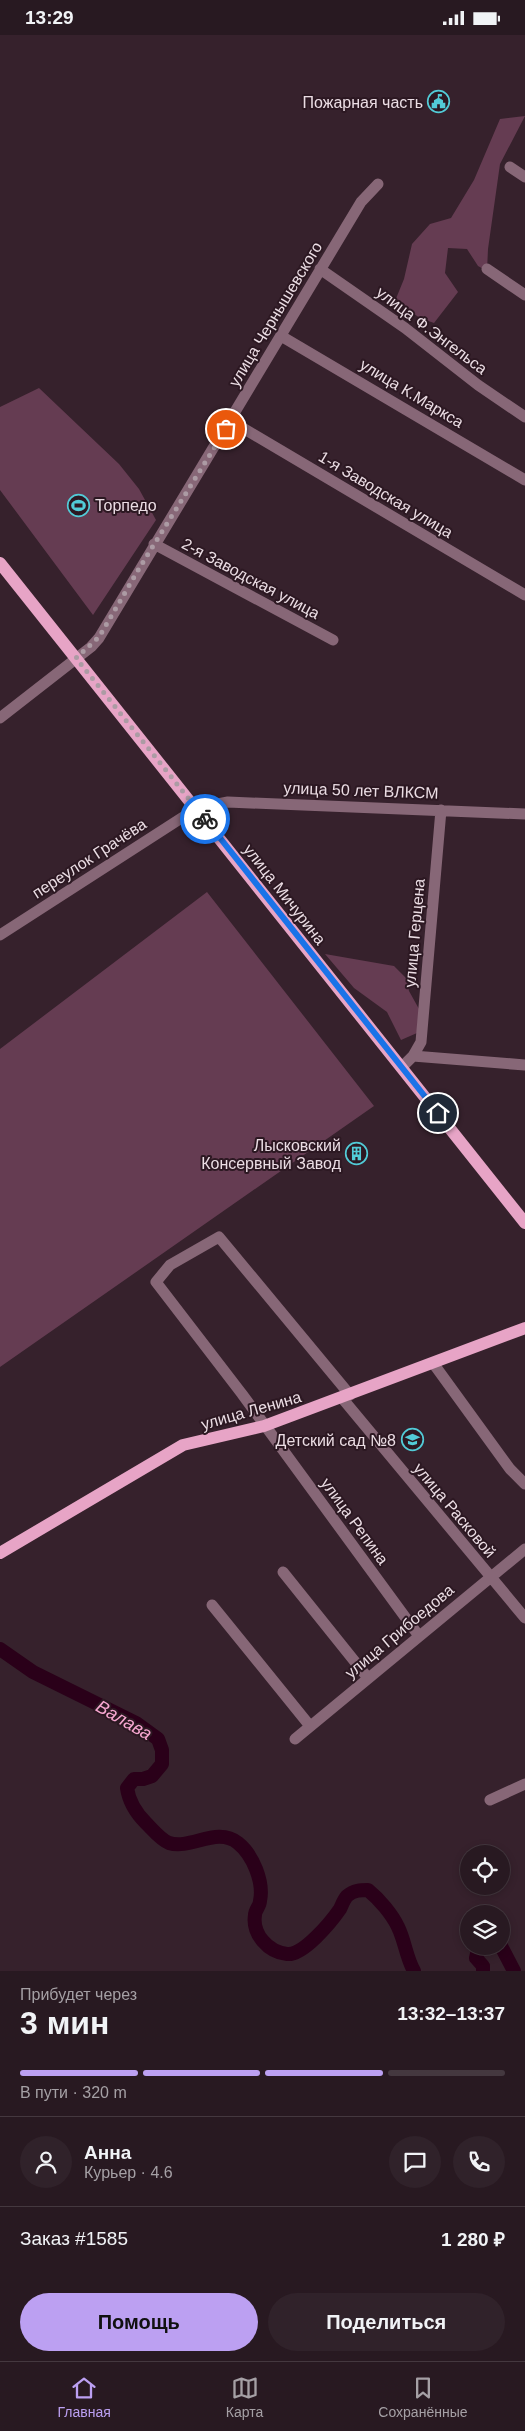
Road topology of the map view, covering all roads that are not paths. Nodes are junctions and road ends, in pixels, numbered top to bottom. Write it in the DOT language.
graph roads {
  1 [pos="510,167"];
  2 [pos="525,177"];
  3 [pos="378,184"];
  4 [pos="320,269"];
  5 [pos="487,269"];
  6 [pos="525,295"];
  7 [pos="281,336"];
  8 [pos="525,417"];
  9 [pos="231,421"];
  10 [pos="525,479"];
  11 [pos="154,544"];
  12 [pos="0,563"];
  13 [pos="525,595"];
  14 [pos="332,640"];
  15 [pos="76,658"];
  16 [pos="0,718"];
  17 [pos="196,808"];
  18 [pos="441,810"];
  19 [pos="525,814"];
  20 [pos="0,935"];
  21 [pos="413,1056"];
  22 [pos="525,1065"];
  23 [pos="402,1067"];
  24 [pos="525,1223"];
  25 [pos="219,1237"];
  26 [pos="525,1328"];
  27 [pos="433,1363"];
  28 [pos="346,1397"];
  29 [pos="264,1426"];
  30 [pos="525,1484"];
  31 [pos="525,1549"];
  32 [pos="0,1553"];
  33 [pos="284,1572"];
  34 [pos="490,1577"];
  35 [pos="212,1605"];
  36 [pos="525,1618"];
  37 [pos="419,1636"];
  38 [pos="368,1678"];
  39 [pos="310,1726"];
  40 [pos="295,1739"];
  41 [pos="525,1784"];
  42 [pos="490,1800"];
  1 -- 2 [label="street"];
  3 -- 4 [label="street, улица Чернышевского"];
  4 -- 7 [label="street, улица Чернышевского"];
  4 -- 8 [label="street, улица Ф.Энгельса"];
  5 -- 6 [label="street"];
  7 -- 9 [label="street, улица Чернышевского"];
  7 -- 10 [label="street, улица К.Маркса"];
  9 -- 11 [label="street, улица Чернышевского"];
  9 -- 13 [label="street, 1-я Заводская улица"];
  11 -- 14 [label="street, 2-я Заводская улица"];
  11 -- 15 [label="street, улица Чернышевского"];
  12 -- 15 [label="main road, улица Мичурина"];
  15 -- 16 [label="street, улица Чернышевского"];
  15 -- 17 [label="main road, улица Мичурина"];
  17 -- 18 [label="street, улица 50 лет ВЛКСМ"];
  17 -- 20 [label="street, переулок Грачёва"];
  17 -- 23 [label="main road, улица Мичурина"];
  18 -- 19 [label="street, улица 50 лет ВЛКСМ"];
  18 -- 21 [label="street, улица Герцена"];
  21 -- 22 [label="street"];
  21 -- 23 [label="street"];
  23 -- 24 [label="main road, улица Мичурина"];
  25 -- 28 [label="street, улица Расковой"];
  25 -- 29 [label="street, улица Репина"];
  26 -- 27 [label="main road, улица Ленина"];
  27 -- 28 [label="main road, улица Ленина"];
  27 -- 30 [label="street"];
  28 -- 29 [label="main road, улица Ленина"];
  28 -- 34 [label="street, улица Расковой"];
  29 -- 32 [label="main road, улица Ленина"];
  29 -- 37 [label="street, улица Репина"];
  31 -- 34 [label="street, улица Грибоедова"];
  33 -- 38 [label="street"];
  34 -- 36 [label="street, улица Расковой"];
  34 -- 37 [label="street, улица Грибоедова"];
  35 -- 39 [label="street"];
  37 -- 38 [label="street, улица Грибоедова"];
  38 -- 39 [label="street, улица Грибоедова"];
  39 -- 40 [label="street, улица Грибоедова"];
  41 -- 42 [label="street"];
}
